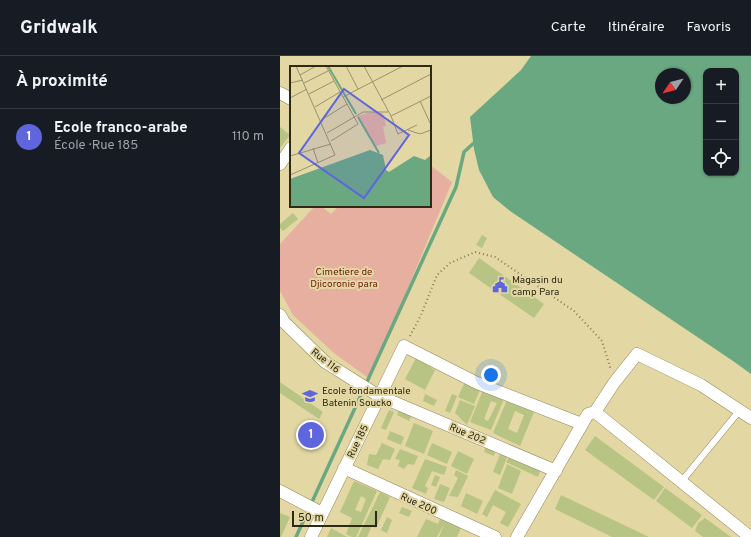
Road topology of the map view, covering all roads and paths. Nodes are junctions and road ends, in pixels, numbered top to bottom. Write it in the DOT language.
graph roads {
  1 [pos="280,93"];
  2 [pos="290,98"];
  3 [pos="290,149"];
  4 [pos="280,164"];
  5 [pos="280,315"];
  6 [pos="404,346"];
  7 [pos="614,382"];
  8 [pos="380,396"];
  9 [pos="740,410"];
  10 [pos="595,412"];
  11 [pos="751,418"];
  12 [pos="582,424"];
  13 [pos="344,468"];
  14 [pos="556,470"];
  15 [pos="681,482"];
  16 [pos="280,491"];
  17 [pos="322,513"];
  18 [pos="310,537"];
  19 [pos="495,537"];
  20 [pos="517,537"];
  21 [pos="750,537"];
  1 -- 2 [label="street"];
  3 -- 4 [label="street"];
  5 -- 8 [label="street, Rue 116"];
  6 -- 7 [label="path"];
  6 -- 8 [label="street, Rue 185"];
  6 -- 12 [label="street"];
  7 -- 9 [label="street"];
  7 -- 10 [label="street"];
  8 -- 13 [label="street, Rue 185"];
  8 -- 14 [label="street, Rue 202"];
  9 -- 11 [label="street"];
  9 -- 15 [label="lane"];
  10 -- 12 [label="street"];
  10 -- 15 [label="street"];
  12 -- 14 [label="street"];
  13 -- 17 [label="street, Rue 185"];
  13 -- 19 [label="street, Rue 200"];
  14 -- 20 [label="street"];
  15 -- 21 [label="street"];
  16 -- 17 [label="street"];
  17 -- 18 [label="street, Rue 185"];
}
